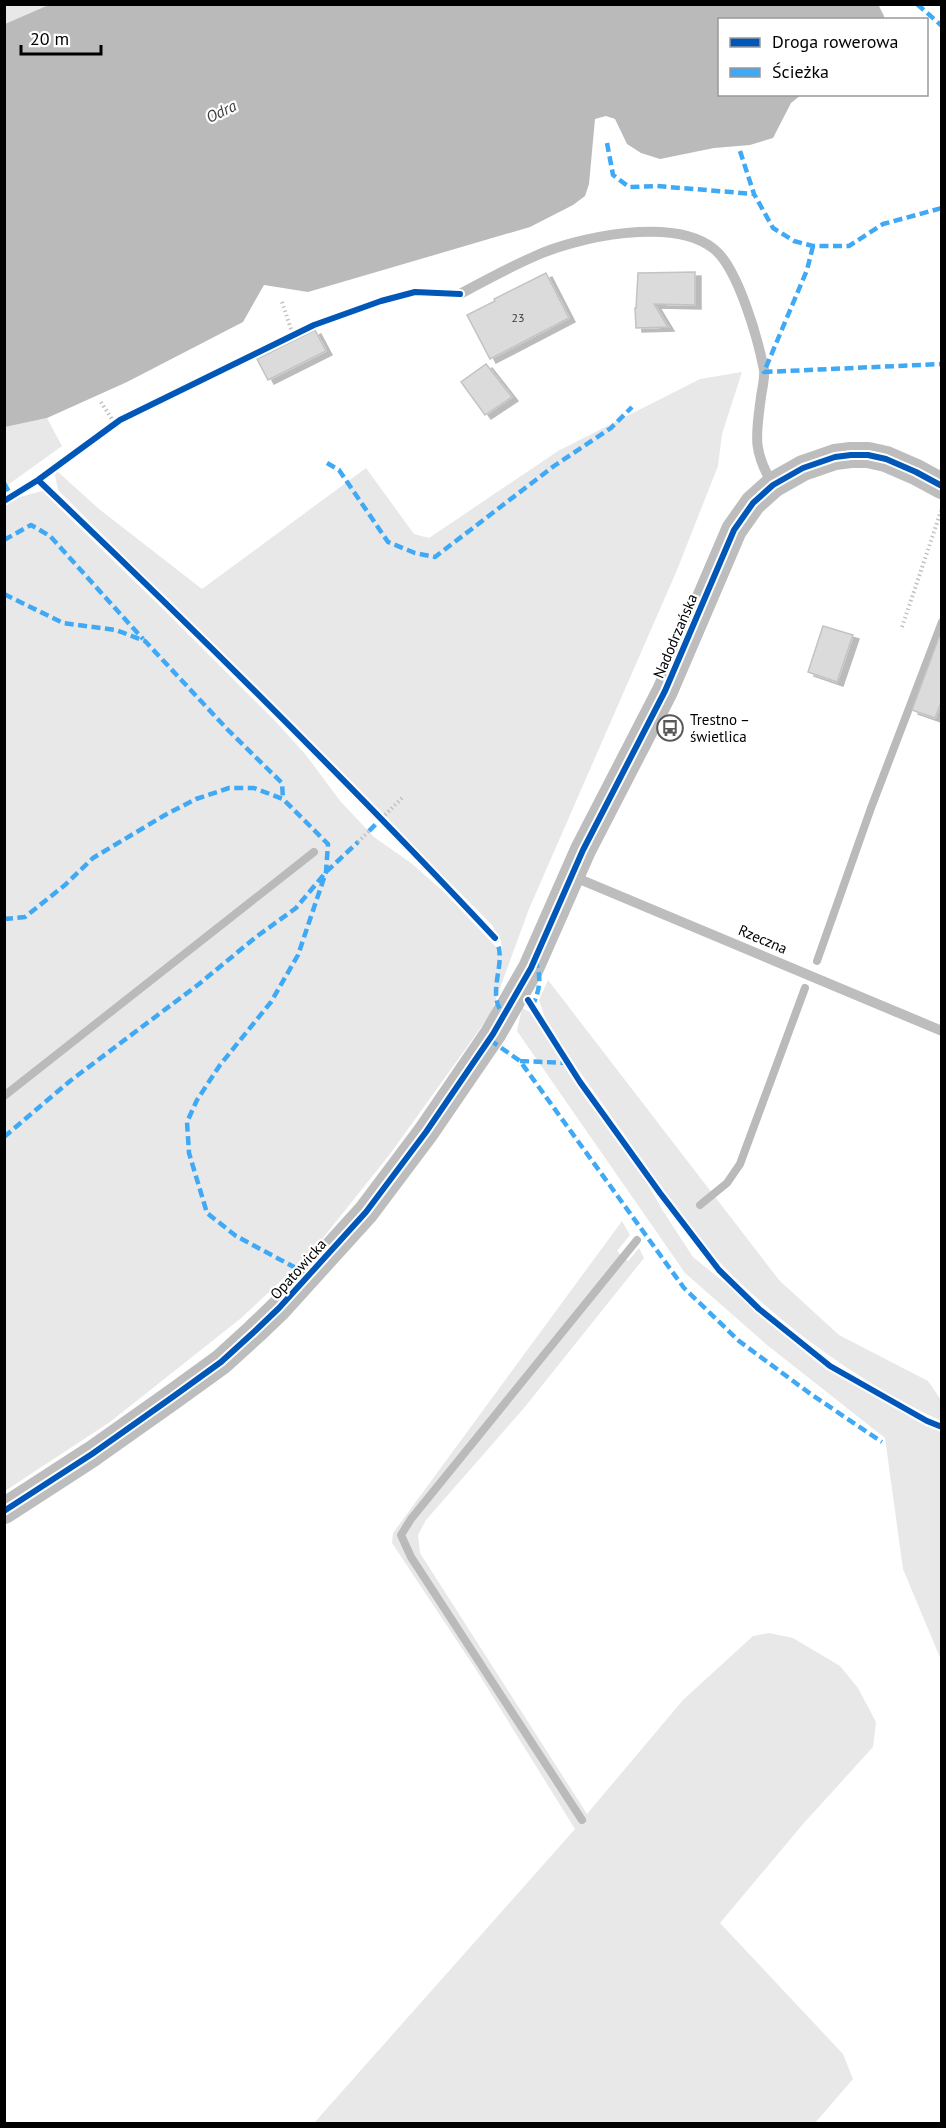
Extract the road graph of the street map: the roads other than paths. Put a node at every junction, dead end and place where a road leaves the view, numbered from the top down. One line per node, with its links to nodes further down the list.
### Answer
1 (459, 294): 2 (lane)
2 (773, 485): 3 (street, Nadodrzańska); 4 (street, Nadodrzańska)
3 (942, 486)
4 (572, 876): 5 (street, Nadodrzańska); 6 (lane, Rzeczna)
5 (531, 968): 7 (street, Opatowicka)
6 (942, 1031)
7 (4, 1510)

